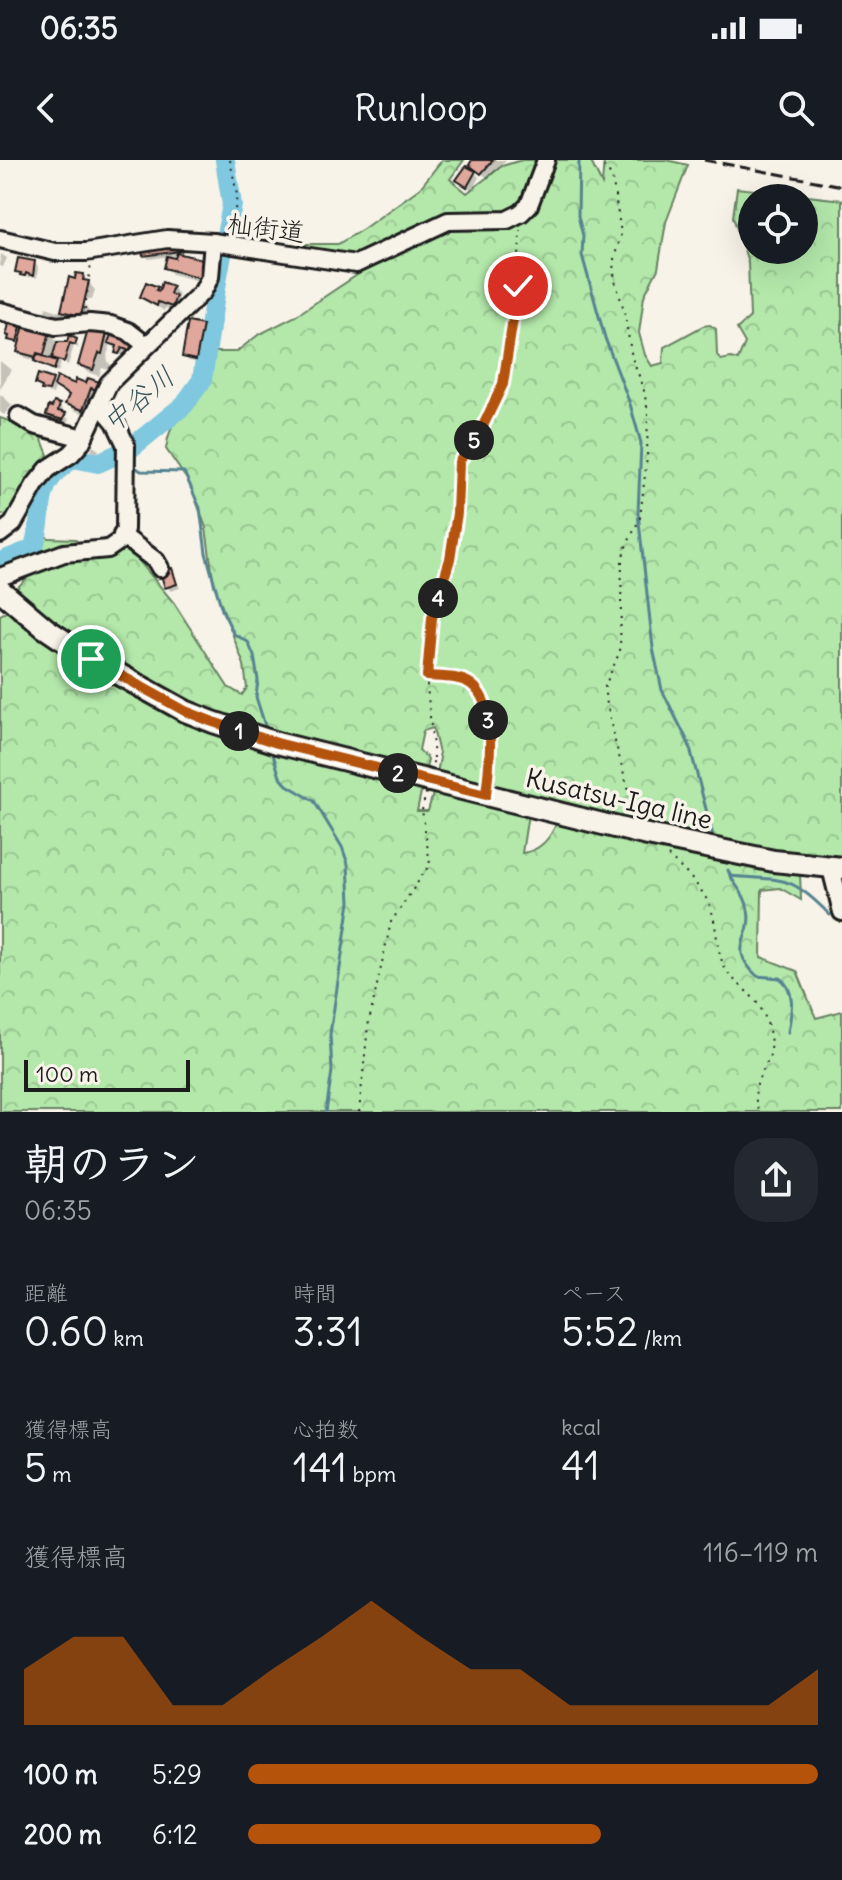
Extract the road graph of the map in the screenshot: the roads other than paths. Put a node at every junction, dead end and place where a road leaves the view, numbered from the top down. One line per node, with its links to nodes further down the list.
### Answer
1 (546, 160): 3 (street, 杣街道)
2 (0, 239): 3 (street)
3 (221, 243): 5 (street, 杣街道)
4 (0, 311): 5 (street)
5 (146, 345): 6 (street, 杣街道)
6 (99, 403): 8 (street, 杣街道); 10 (street)
7 (19, 416): 8 (street)
8 (83, 438): 9 (street, 杣街道)
9 (0, 534)
10 (122, 535): 11 (street); 12 (street)
11 (160, 568)
12 (3, 593): 13 (main road, Kusatsu-Iga line)
13 (836, 868): 14 (street)
14 (842, 912)

